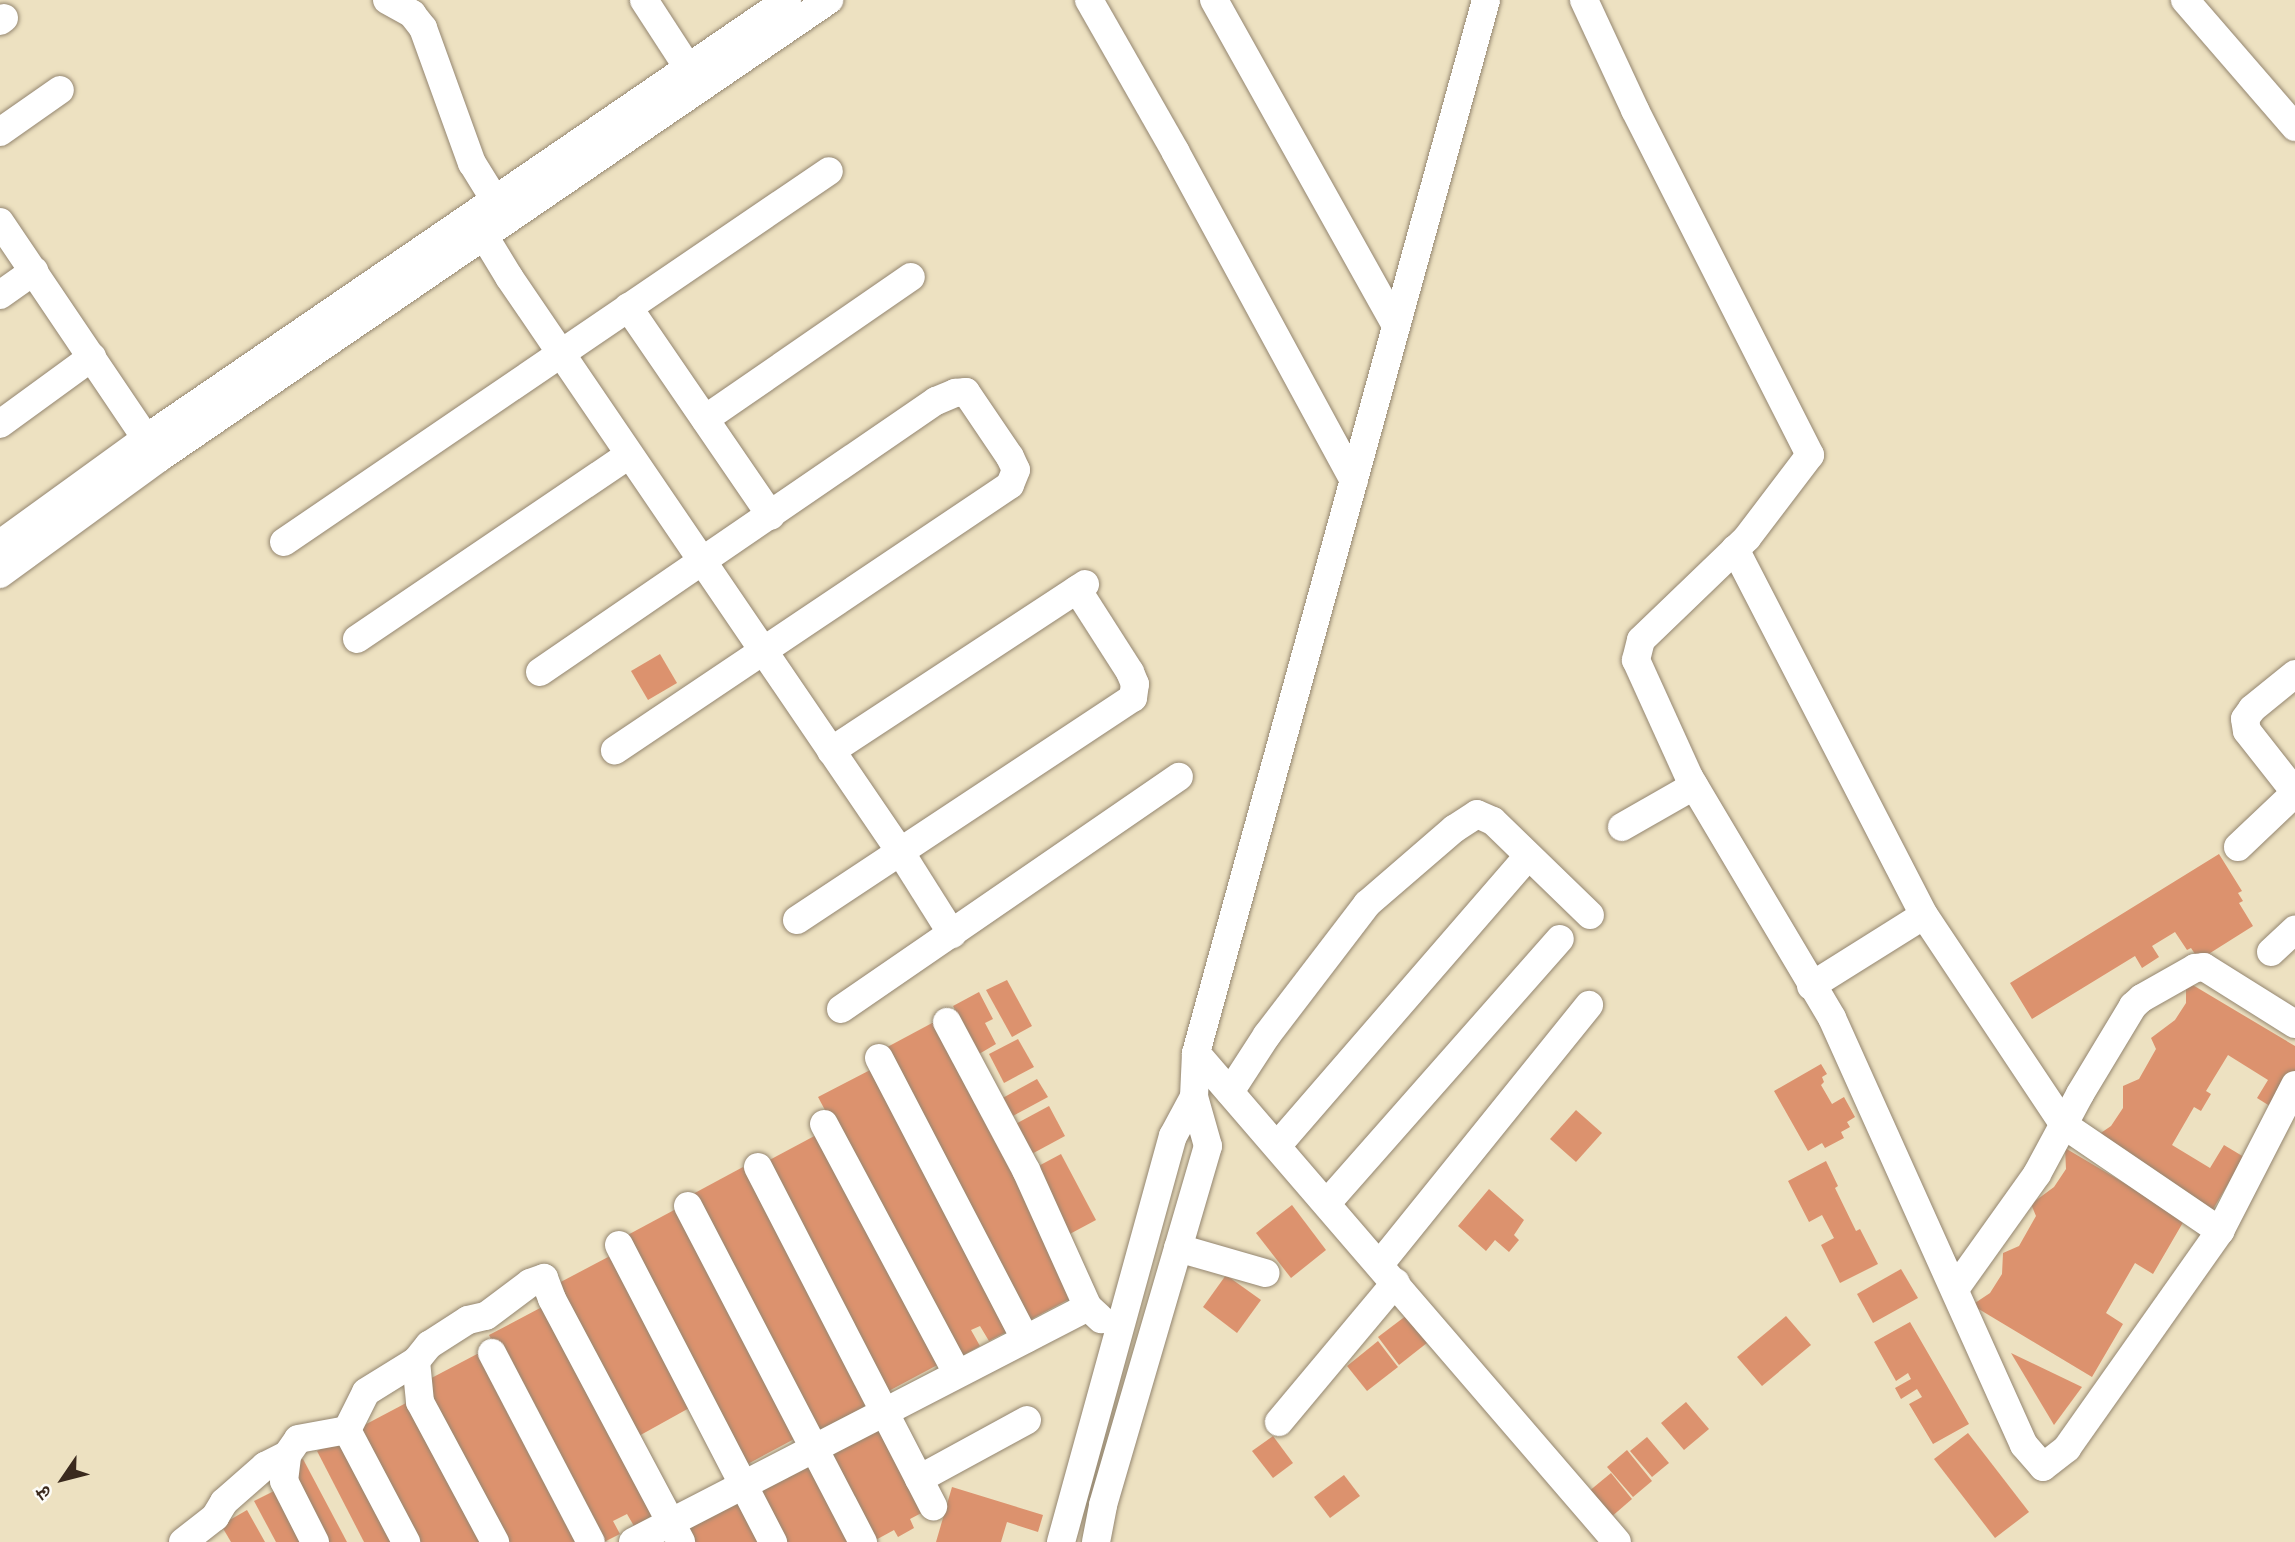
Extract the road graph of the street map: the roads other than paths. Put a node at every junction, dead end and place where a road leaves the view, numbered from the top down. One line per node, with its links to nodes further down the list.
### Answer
1 (387, 0): 17 (street)
2 (644, 0): 12 (street)
3 (787, 0): 12 (street)
4 (829, 0): 12 (street)
5 (1089, 0): 30 (street)
6 (1214, 0): 23 (street)
7 (1486, 0): 23 (street)
8 (1571, 0): 11 (street)
9 (1584, 0): 11 (street)
10 (2185, 0): 14 (street)
11 (1594, 27): 34 (street)
12 (695, 78): 17 (street)
13 (60, 90): 15 (street)
14 (2295, 127)
15 (0, 132)
16 (829, 171): 22 (street)
17 (490, 219): 24 (street); 28 (street)
18 (0, 222): 19 (street)
19 (34, 271): 21 (street); 25 (street)
20 (911, 277): 26 (street)
21 (0, 295)
22 (628, 307): 24 (street); 26 (street)
23 (1396, 325): 30 (street)
24 (560, 353): 29 (street); 32 (street)
25 (92, 357): 27 (street); 28 (street)
26 (705, 419): 31 (street)
27 (0, 424)
28 (152, 448): 33 (street); 36 (street)
29 (629, 455): 35 (street); 37 (street)
30 (1354, 480): 62 (street)
31 (771, 516): 35 (street); 38 (street)
32 (284, 542)
33 (0, 544)
34 (1735, 550): 44 (street); 51 (street)
35 (702, 564): 38 (street); 39 (street)
36 (0, 574)
37 (357, 639)
38 (762, 652): 41 (street); 42 (street)
39 (540, 672)
40 (2295, 674): 45 (street)
41 (615, 750)
42 (831, 751): 48 (street); 48 (street)
43 (1179, 777): 54 (street)
44 (1694, 786): 46 (street); 57 (street)
45 (2295, 792): 47 (street)
46 (1622, 827)
47 (2238, 847)
48 (901, 853): 52 (street); 54 (street)
49 (1527, 857): 50 (street); 65 (street); 69 (street)
50 (1590, 915)
51 (1924, 915): 57 (street); 68 (street)
52 (797, 920)
53 (2295, 930): 56 (street)
54 (952, 934): 59 (street)
55 (1560, 939): 71 (street)
56 (2271, 952)
57 (1811, 986): 78 (street)
58 (1589, 1005): 77 (street)
59 (841, 1009)
60 (947, 1021): 79 (street)
61 (2295, 1024): 68 (street)
62 (1196, 1053): 65 (street); 66 (street)
63 (879, 1058): 81 (street)
64 (2295, 1085): 73 (street)
65 (1230, 1092): 69 (street)
66 (1194, 1097): 75 (street); 80 (street)
67 (824, 1124): 84 (street)
68 (2064, 1125): 73 (street); 78 (street)
69 (1277, 1146): 71 (street)
70 (758, 1167): 85 (street)
71 (1327, 1203): 77 (street)
72 (688, 1206): 89 (street)
73 (2220, 1231): 78 (street)
74 (619, 1245): 92 (street)
75 (1178, 1248): 76 (street); 105 (street)
76 (1265, 1273)
77 (1388, 1273): 87 (street); 106 (street)
78 (1955, 1289)
79 (1088, 1307): 80 (street); 81 (street)
80 (1118, 1335): 104 (street)
81 (1025, 1339): 84 (street)
82 (492, 1353): 100 (street)
83 (416, 1360): 88 (street); 95 (street); 99 (street)
84 (957, 1373): 85 (street)
85 (884, 1411): 89 (street); 91 (street)
86 (1027, 1420): 91 (street)
87 (1279, 1422)
88 (347, 1430): 90 (street); 98 (street)
89 (813, 1448): 92 (street); 103 (street)
90 (287, 1455): 94 (street); 97 (street)
91 (919, 1479): 93 (street)
92 (744, 1484): 95 (street); 102 (street)
93 (933, 1507)
94 (218, 1529): 96 (street)
95 (676, 1532): 101 (street)
96 (183, 1542)
97 (315, 1542)
98 (406, 1542)
99 (495, 1542)
100 (591, 1542)
101 (634, 1542)
102 (773, 1542)
103 (863, 1542)
104 (1061, 1542)
105 (1096, 1542)
106 (1617, 1542)

